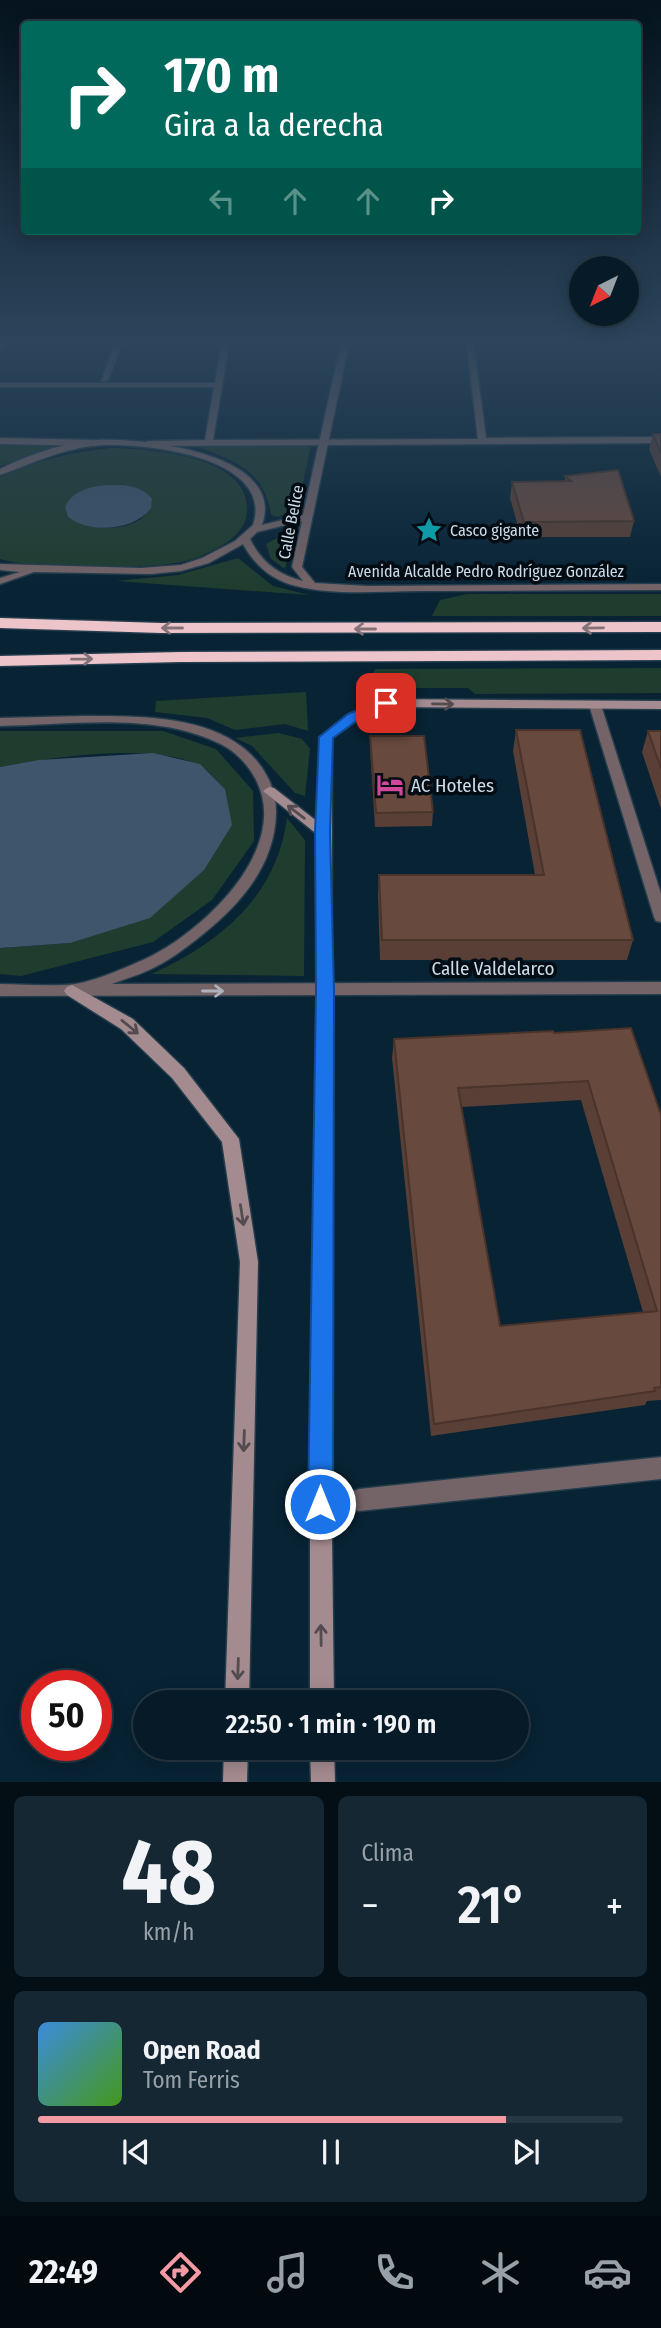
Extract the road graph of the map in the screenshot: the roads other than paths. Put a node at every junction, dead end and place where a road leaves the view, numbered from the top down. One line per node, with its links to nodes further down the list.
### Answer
1 (212, 422): 8 (street)
2 (328, 422): 5 (street, Calle Belice)
3 (480, 422): 4 (street)
4 (482, 439): 5 (street); 6 (street)
5 (324, 440): 8 (street); 12 (street, Calle Belice)
6 (661, 440)
7 (0, 441): 9 (street)
8 (209, 441): 10 (street)
9 (96, 443): 10 (street); 11 (street)
10 (150, 443): 13 (street)
11 (0, 472)
12 (307, 517): 13 (street); 18 (street, Calle Belice)
13 (255, 530): 14 (street)
14 (245, 538): 16 (street); 18 (street, Avenida Alcalde Pedro Rodríguez González)
15 (0, 567): 16 (street)
16 (33, 570): 17 (street)
17 (0, 581)
18 (311, 585): 19 (street, Avenida Alcalde Pedro Rodríguez González)
19 (661, 587)
20 (0, 623): 21 (highway, one-way to 20)
21 (661, 627)
22 (661, 655): 23 (highway, one-way to 22)
23 (7, 661)
24 (595, 705): 25 (main road); 28 (main road, one-way to 24); 29 (street)
25 (661, 705)
26 (0, 722): 27 (street)
27 (269, 791): 28 (main road, one-way to 27); 32 (street)
28 (322, 832): 33 (main road)
29 (661, 918)
30 (661, 988): 33 (street, Calle Valdelarco)
31 (0, 990): 32 (street, Calle Valdelarco)
32 (72, 991): 33 (street, Calle Valdelarco, one-way to 33); 36 (main road, one-way to 36)
33 (325, 991): 37 (main road, one-way to 33)
34 (661, 1468): 35 (street)
35 (359, 1500)
36 (237, 1690)
37 (322, 1690)
38 (236, 1760): 40 (main road)
39 (322, 1760): 41 (main road)
40 (235, 1782)
41 (323, 1782)

